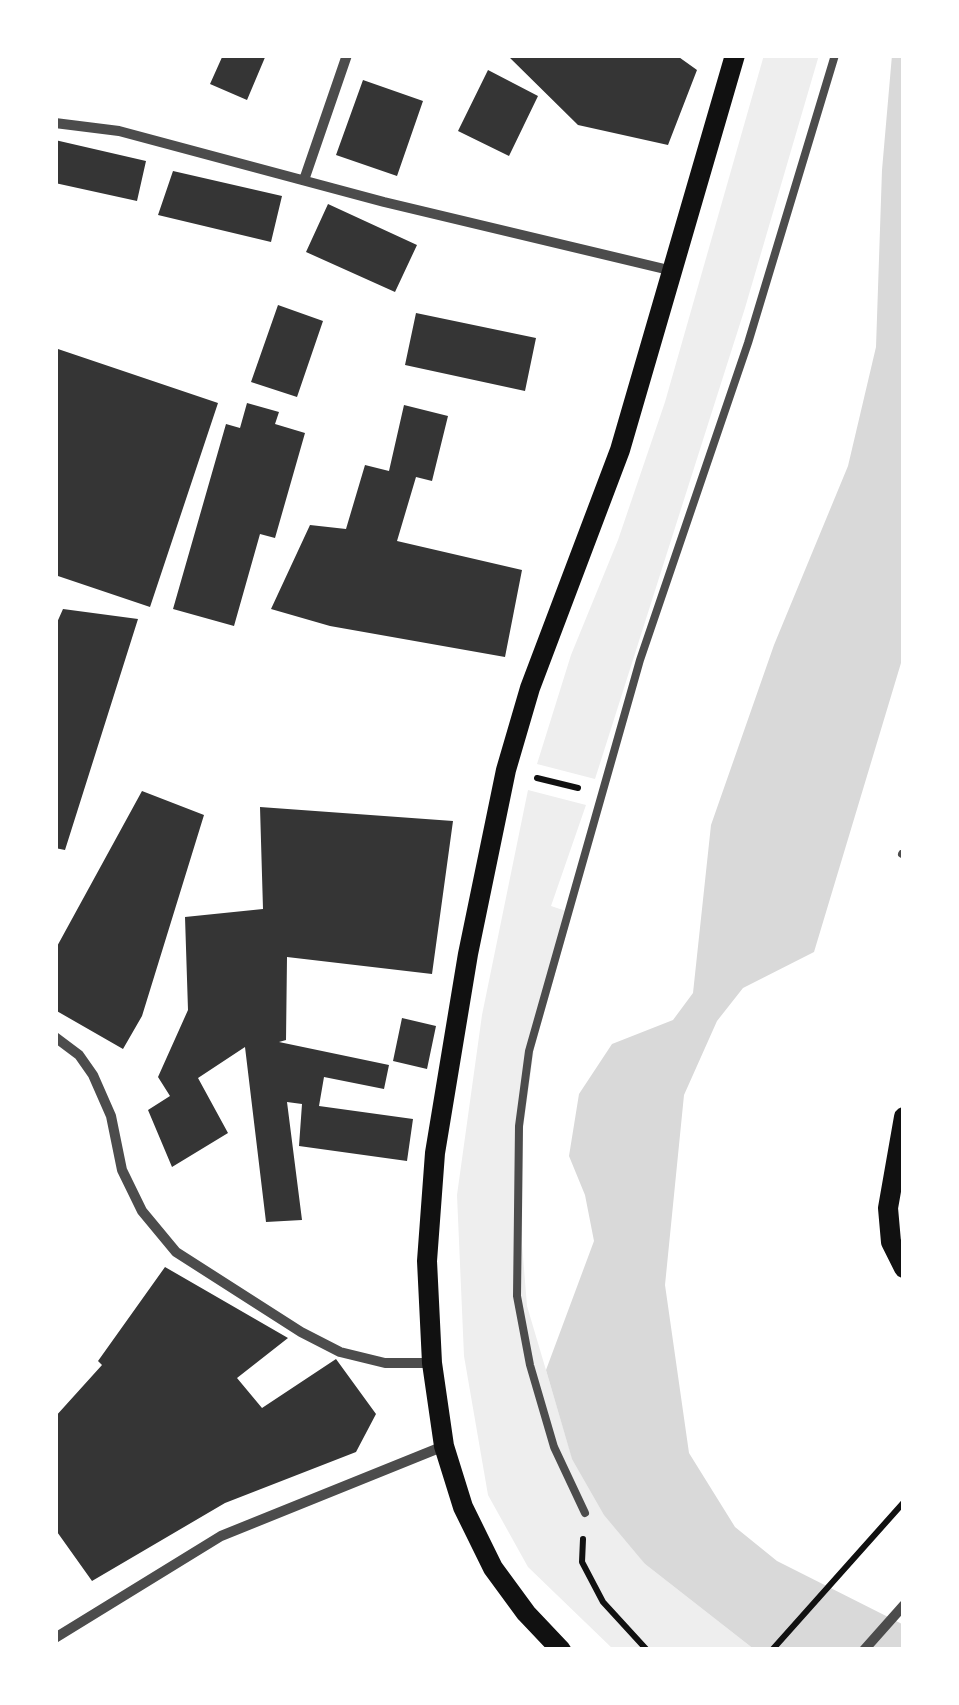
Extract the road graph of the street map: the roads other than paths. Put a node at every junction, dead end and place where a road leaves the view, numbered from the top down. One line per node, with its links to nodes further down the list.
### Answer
1 (348, 55): 5 (street)
2 (736, 55): 6 (main road)
3 (835, 55): 12 (lane)
4 (55, 123): 5 (street)
5 (304, 180): 6 (street)
6 (674, 271): 10 (main road)
7 (55, 1037): 10 (street)
8 (904, 1116): 9 (main road)
9 (904, 1268)
10 (432, 1363): 11 (main road)
11 (444, 1446): 14 (street); 15 (main road)
12 (585, 1513)
13 (904, 1605): 16 (street)
14 (55, 1638)
15 (561, 1650)
16 (864, 1650)

